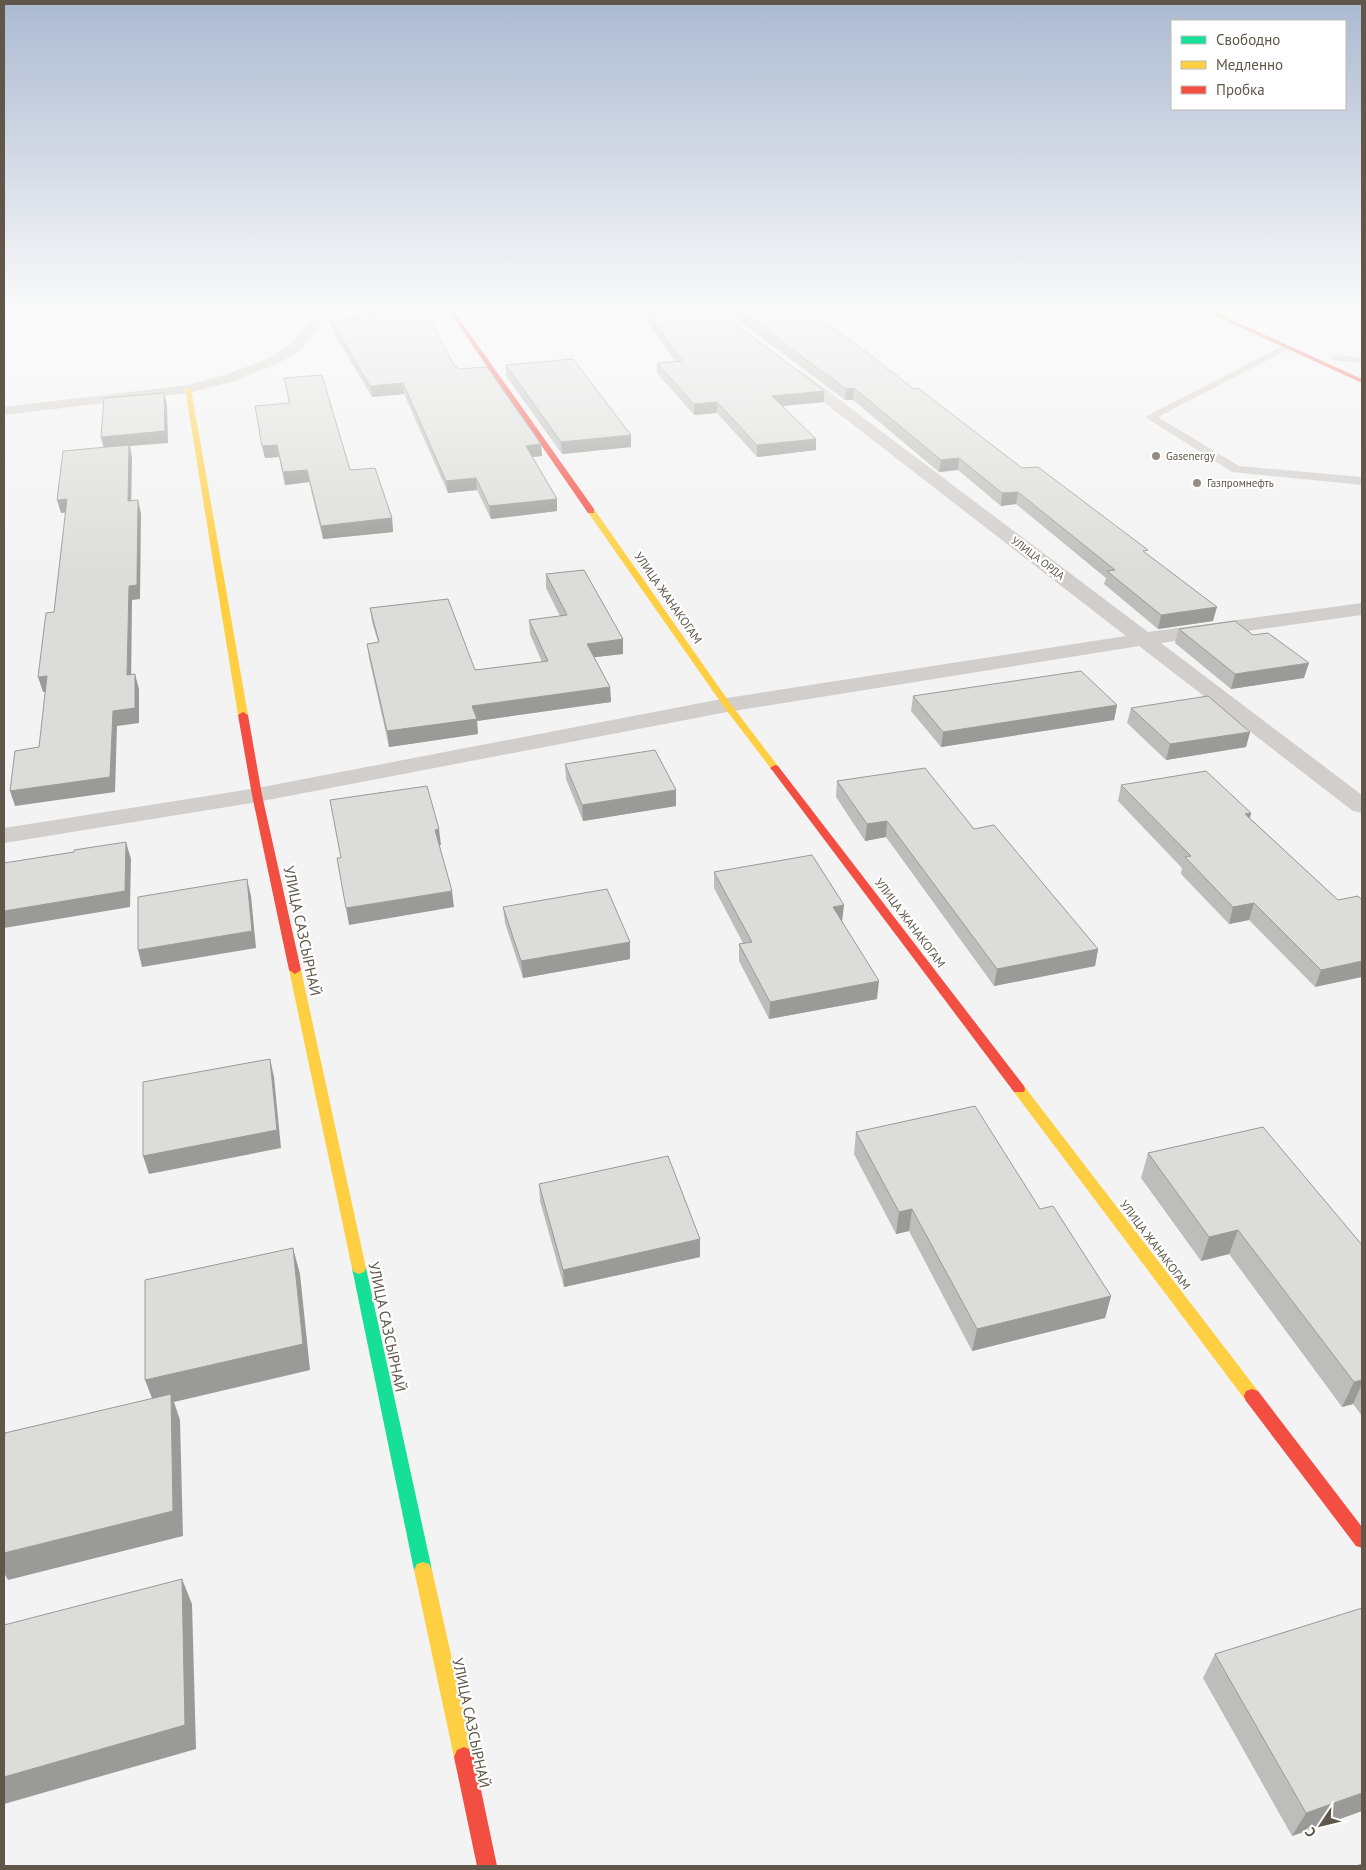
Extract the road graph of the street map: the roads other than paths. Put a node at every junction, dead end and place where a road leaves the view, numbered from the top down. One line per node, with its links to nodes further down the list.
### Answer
1 (119, 397): 6 (street)
2 (189, 397): 11 (main road, УЛИЦА САЗСЫРНАЙ)
3 (511, 397): 10 (main road, УЛИЦА ЖАНАКОГАМ)
4 (828, 397): 9 (street, УЛИЦА ОРДА)
5 (1188, 397): 7 (lane)
6 (4, 411)
7 (1362, 481)
8 (1362, 609): 9 (street)
9 (1144, 639): 10 (street); 12 (street, УЛИЦА ОРДА)
10 (727, 705): 11 (street); 14 (main road, УЛИЦА ЖАНАКОГАМ)
11 (257, 795): 13 (street); 15 (main road, УЛИЦА САЗСЫРНАЙ)
12 (1362, 806)
13 (4, 836)
14 (1362, 1540)
15 (487, 1866)

